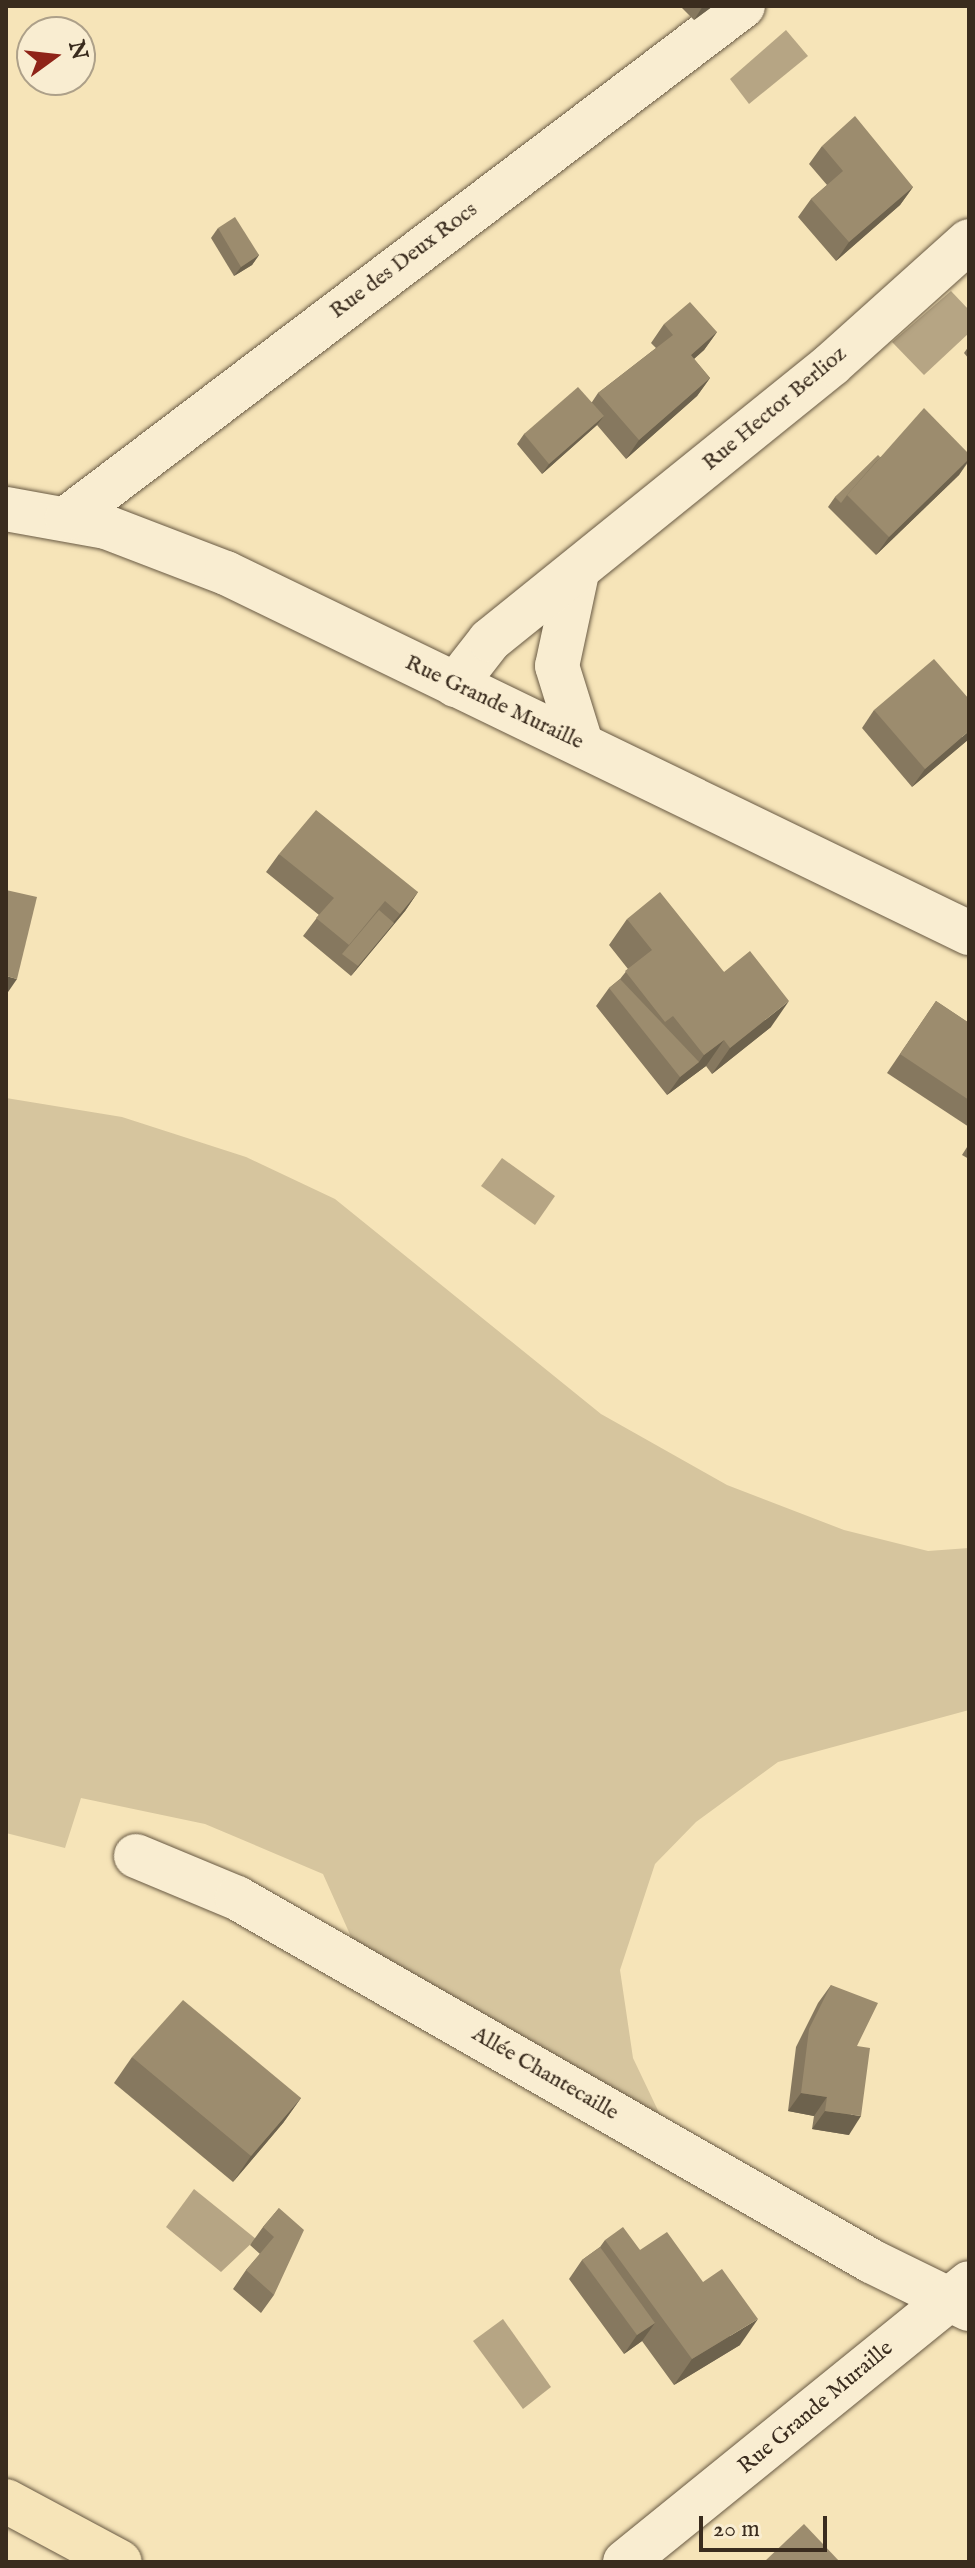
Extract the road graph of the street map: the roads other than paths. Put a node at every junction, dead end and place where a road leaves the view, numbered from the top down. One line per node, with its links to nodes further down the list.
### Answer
1 (743, 6): 4 (street, Rue des Deux Rocs)
2 (969, 241): 5 (street, Rue Hector Berlioz)
3 (6, 509): 4 (street, Rue Grande Muraille)
4 (67, 518): 6 (street, Rue Grande Muraille)
5 (577, 573): 6 (street, Rue Hector Berlioz); 7 (street)
6 (455, 685): 7 (street, Rue Grande Muraille)
7 (581, 743): 8 (street, Rue Grande Muraille)
8 (969, 933)
9 (136, 1856): 10 (street, Allée Chantecaille)
10 (963, 2296): 13 (street, Rue Grande Muraille)
11 (6, 2501): 12 (main road)
12 (120, 2562)
13 (625, 2562)

